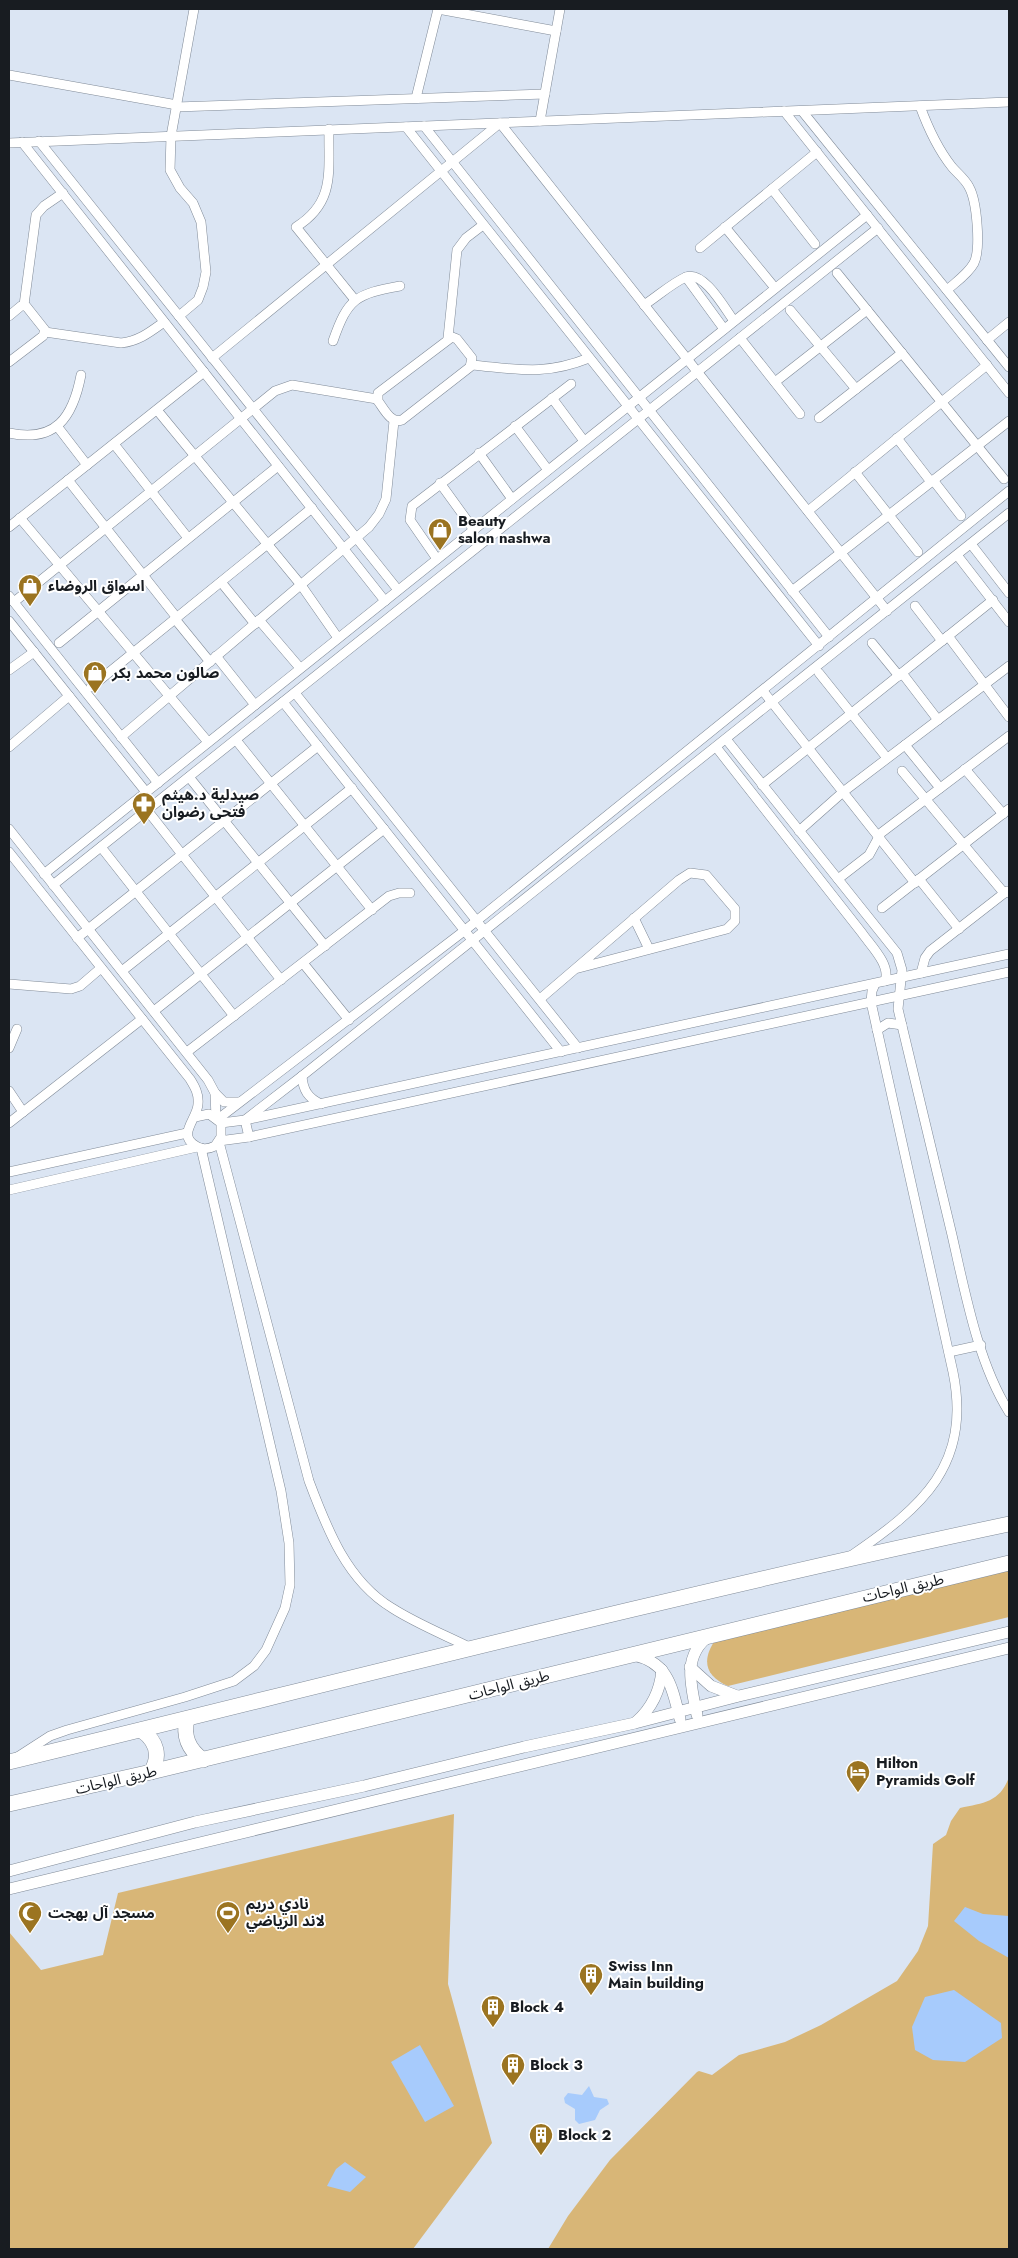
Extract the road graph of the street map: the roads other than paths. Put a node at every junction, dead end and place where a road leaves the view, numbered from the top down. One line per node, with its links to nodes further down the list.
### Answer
1 (194, 9): 8 (street)
2 (560, 9): 3 (street)
3 (556, 30): 5 (street); 6 (street)
4 (9, 75): 8 (street)
5 (545, 94): 6 (street); 12 (street)
6 (416, 98): 8 (street)
7 (1009, 102): 9 (street)
8 (177, 106): 17 (street)
9 (920, 106): 11 (street); 43 (street)
10 (784, 111): 11 (street); 12 (street); 21 (street)
11 (802, 111): 34 (street)
12 (540, 121): 13 (street)
13 (500, 123): 14 (street); 22 (street); 46 (street)
14 (424, 126): 15 (street); 22 (street)
15 (406, 127): 16 (street); 23 (street)
16 (329, 130): 17 (street); 36 (street)
17 (171, 136): 18 (street); 50 (street)
18 (39, 141): 19 (street); 26 (street)
19 (22, 142): 20 (street); 25 (street)
20 (9, 143)
21 (817, 152): 24 (street); 28 (street)
22 (452, 163): 23 (street); 37 (street)
23 (441, 172): 29 (street); 36 (street)
24 (772, 189): 30 (street); 32 (street)
25 (63, 193): 27 (street); 45 (street)
26 (90, 204): 27 (street); 50 (street)
27 (79, 213): 52 (street)
28 (867, 215): 31 (street); 42 (street)
29 (483, 225): 40 (street); 56 (street)
30 (724, 227): 33 (street); 42 (street)
31 (878, 228): 35 (street); 57 (street)
32 (815, 244)
33 (700, 248)
34 (916, 251): 35 (street); 43 (street)
35 (903, 260): 67 (street)
36 (326, 265): 44 (street); 62 (street)
37 (536, 269): 40 (street); 78 (street)
38 (837, 273): 48 (street)
39 (686, 277): 46 (street); 51 (street); 54 (street)
40 (526, 278): 63 (street)
41 (400, 286): 44 (street)
42 (775, 288): 51 (street)
43 (947, 290): 58 (street)
44 (355, 300): 59 (street)
45 (24, 305): 49 (street); 55 (street)
46 (644, 305): 64 (street)
47 (790, 310): 60 (street)
48 (867, 310): 60 (street); 61 (street)
49 (9, 316)
50 (178, 316): 62 (street)
51 (734, 321): 54 (street)
52 (164, 322): 55 (street); 69 (street)
53 (1009, 322): 58 (street)
54 (724, 329): 64 (street)
55 (45, 332): 65 (street)
56 (448, 338): 66 (street); 76 (street)
57 (740, 338): 70 (street); 72 (street)
58 (987, 340): 68 (street)
59 (333, 341)
60 (821, 346): 72 (street); 74 (street)
61 (902, 353): 74 (street); 79 (street)
62 (212, 358): 82 (street)
63 (589, 358): 66 (street); 80 (street)
64 (687, 359): 70 (street); 78 (street)
65 (9, 362)
66 (471, 365): 88 (street)
67 (987, 366): 75 (street); 79 (street)
68 (1009, 367)
69 (204, 372): 81 (street); 87 (street)
70 (698, 372): 83 (street); 114 (street)
71 (81, 375): 90 (street)
72 (775, 382): 84 (street)
73 (571, 384): 77 (street)
74 (856, 389): 85 (street)
75 (1009, 394)
76 (377, 398): 82 (street); 88 (street)
77 (552, 398): 91 (street); 95 (street)
78 (639, 398): 80 (street); 83 (street)
79 (942, 402): 93 (street); 97 (street)
80 (628, 406): 86 (street); 95 (street)
81 (157, 410): 96 (street); 100 (street)
82 (254, 410): 87 (street); 94 (street)
83 (649, 411): 86 (street); 138 (street)
84 (800, 414)
85 (819, 418)
86 (638, 419): 120 (street); 160 (street)
87 (242, 420): 98 (street); 100 (street)
88 (394, 421): 125 (street)
89 (1009, 421): 97 (street)
90 (57, 426): 92 (street); 101 (street)
91 (516, 426): 99 (street); 103 (street)
92 (9, 432)
93 (897, 438): 104 (street); 107 (street)
94 (278, 440): 98 (street); 125 (street)
95 (584, 441): 103 (street)
96 (114, 444): 101 (street); 109 (street)
97 (977, 446): 105 (street); 107 (street)
98 (265, 450): 102 (street)
99 (479, 454): 108 (street); 111 (street)
100 (195, 457): 109 (street); 112 (street)
101 (87, 465): 106 (street)
102 (278, 466): 112 (street); 113 (street)
103 (548, 470): 111 (street)
104 (855, 472): 114 (street); 117 (street)
105 (1004, 479)
106 (68, 480): 119 (street); 122 (street)
107 (932, 481): 117 (street); 118 (street)
108 (440, 483): 123 (street); 132 (street)
109 (152, 492): 122 (street); 124 (street)
110 (1009, 492): 140 (street)
111 (512, 499): 116 (street)
112 (233, 502): 124 (street); 126 (street)
113 (312, 508): 126 (street); 128 (street)
114 (808, 511): 130 (street)
115 (1009, 513): 127 (street)
116 (493, 514): 120 (street); 123 (street)
117 (889, 515): 129 (street); 130 (street)
118 (961, 516)
119 (20, 518): 121 (street); 133 (street)
120 (504, 526): 157 (street)
121 (9, 527)
122 (106, 528): 133 (street); 134 (street)
123 (474, 530): 132 (street)
124 (188, 538): 134 (street)
125 (356, 538): 128 (street); 137 (street)
126 (268, 544): 135 (street); 136 (street)
127 (971, 544): 131 (street); 139 (street)
128 (344, 549): 136 (street); 143 (street)
129 (918, 552)
130 (841, 553): 138 (street); 140 (street)
131 (957, 555): 142 (street); 146 (street)
132 (437, 559): 137 (street)
133 (60, 565): 141 (street); 145 (street)
134 (143, 575): 145 (street); 147 (street)
135 (221, 582): 147 (street); 149 (street)
136 (301, 585): 149 (street); 155 (street)
137 (398, 590): 143 (street)
138 (792, 591): 154 (street)
139 (1009, 594)
140 (877, 598): 146 (street); 154 (street)
141 (11, 599): 151 (street)
142 (993, 600): 150 (street); 156 (street)
143 (385, 601): 152 (street)
144 (915, 606): 156 (street)
145 (98, 611): 159 (street); 162 (street)
146 (887, 611): 176 (street)
147 (176, 618): 162 (street); 163 (street)
148 (9, 622): 153 (street)
149 (257, 622): 163 (street); 165 (street)
150 (1009, 622)
151 (33, 626): 153 (street); 182 (street)
152 (351, 628): 155 (street); 157 (street)
153 (20, 636): 161 (street)
154 (829, 637): 160 (street)
155 (338, 638): 165 (street)
156 (946, 638): 168 (street); 169 (street)
157 (362, 639): 172 (street)
158 (872, 642): 168 (street)
159 (59, 643)
160 (819, 646): 171 (street)
161 (34, 652): 166 (street); 173 (street)
162 (133, 653): 170 (street); 174 (street)
163 (213, 659): 174 (street); 177 (street)
164 (1009, 666): 169 (street)
165 (300, 668): 177 (street)
166 (9, 670)
167 (819, 673): 178 (street)
168 (900, 674): 178 (street); 180 (street)
169 (985, 684): 179 (street); 180 (street)
170 (91, 687)
171 (763, 691): 176 (street); 206 (street)
172 (295, 693): 175 (street); 204 (street)
173 (69, 696): 188 (street); 200 (street)
174 (170, 696): 182 (street); 185 (street)
175 (283, 702): 184 (street); 187 (street)
176 (772, 702): 183 (street); 190 (street)
177 (254, 705): 185 (street)
178 (851, 714): 190 (street); 191 (street)
179 (1009, 717)
180 (938, 720): 186 (street)
181 (1009, 736): 192 (street)
182 (121, 737): 195 (street)
183 (726, 739): 189 (street); 197 (street)
184 (236, 740): 194 (street); 196 (street)
185 (208, 742): 195 (street)
186 (905, 745): 191 (street); 199 (street)
187 (318, 746): 196 (street); 198 (street)
188 (9, 747)
189 (716, 747): 212 (street); 235 (street)
190 (808, 748): 197 (street); 201 (street)
191 (887, 758): 201 (street)
192 (965, 769): 199 (street); 205 (street)
193 (902, 771): 202 (street)
194 (189, 777): 203 (street); 208 (street)
195 (158, 782): 200 (street)
196 (271, 784): 208 (street); 209 (street)
197 (762, 784): 213 (street)
198 (352, 788): 207 (street); 209 (street)
199 (940, 788): 202 (street)
200 (146, 792): 221 (street)
201 (843, 792): 213 (street); 214 (street)
202 (925, 799): 214 (street); 215 (street)
203 (147, 810): 216 (street); 218 (street)
204 (389, 811): 207 (street); 234 (street)
205 (1006, 812): 215 (street)
206 (604, 819): 212 (street); 234 (street)
207 (377, 820): 211 (street)
208 (224, 821): 218 (street); 219 (street)
209 (304, 826): 219 (street); 220 (street)
210 (9, 829): 221 (street)
211 (384, 829): 220 (street); 238 (street)
212 (613, 829): 239 (street)
213 (799, 830): 222 (street)
214 (879, 838): 222 (street); 223 (street)
215 (964, 845): 223 (street); 226 (street)
216 (101, 847): 224 (street); 225 (street)
217 (9, 852): 242 (street)
218 (182, 854): 225 (street); 228 (street)
219 (258, 863): 228 (street); 229 (street)
220 (337, 866): 229 (street); 231 (street)
221 (44, 874): 224 (street)
222 (838, 879): 233 (street)
223 (917, 881): 230 (street); 237 (street)
224 (53, 885): 236 (street)
225 (136, 891): 236 (street); 240 (street)
226 (1007, 892): 237 (street)
227 (410, 893): 231 (street)
228 (216, 897): 240 (street); 241 (street)
229 (290, 903): 241 (street); 244 (street)
230 (882, 908)
231 (372, 910): 244 (street)
232 (634, 918): 245 (street); 245 (street); 249 (street)
233 (870, 918): 235 (street); 254 (street)
234 (477, 921): 238 (street); 239 (street)
235 (858, 927): 256 (street)
236 (88, 929): 242 (street); 250 (street)
237 (958, 929): 252 (street)
238 (464, 930): 243 (street); 260 (street)
239 (485, 931): 243 (street); 261 (street)
240 (169, 934): 250 (street); 253 (street)
241 (248, 937): 253 (street); 255 (street)
242 (77, 938): 248 (street)
243 (472, 941): 263 (street); 276 (street)
244 (325, 946): 247 (street)
245 (649, 950): 249 (street)
246 (1009, 954): 252 (street)
247 (303, 963): 255 (street); 267 (street)
248 (101, 968): 257 (street); 266 (street)
249 (575, 969): 261 (street)
250 (122, 971): 264 (street)
251 (1009, 972): 259 (street)
252 (922, 973): 254 (street)
253 (201, 974): 264 (street); 265 (street)
254 (900, 978): 256 (street); 259 (street)
255 (281, 980): 265 (street)
256 (885, 982): 258 (street)
257 (9, 984)
258 (875, 984): 262 (street); 268 (street)
259 (898, 996): 262 (street); 269 (street)
260 (379, 997): 263 (street); 267 (street)
261 (540, 999): 274 (street)
262 (871, 1002): 271 (street); 272 (street)
263 (389, 1007): 277 (street)
264 (154, 1011): 275 (street)
265 (234, 1016): 275 (street)
266 (142, 1019): 280 (street); 286 (street)
267 (349, 1020): 284 (street)
268 (696, 1022): 272 (street); 274 (street)
269 (902, 1025): 271 (street); 297 (street)
270 (17, 1029): 273 (street)
271 (877, 1030): 298 (street)
272 (700, 1039): 283 (street)
273 (9, 1048)
274 (578, 1048): 276 (street)
275 (187, 1052): 278 (street)
276 (560, 1052): 279 (street)
277 (302, 1076): 285 (street); 289 (street)
278 (208, 1080): 280 (street); 282 (street)
279 (428, 1080): 283 (street); 285 (street)
280 (196, 1087): 287 (street)
281 (9, 1091): 286 (street)
282 (215, 1093): 284 (street); 288 (street)
283 (431, 1098): 292 (street)
284 (242, 1101): 288 (street)
285 (321, 1104): 289 (street)
286 (23, 1112): 290 (street)
287 (195, 1117): 288 (street); 291 (street)
288 (218, 1120): 289 (street); 293 (street)
289 (245, 1120): 292 (street)
290 (9, 1123)
291 (187, 1133): 294 (street); 295 (street)
292 (249, 1138): 293 (street)
293 (219, 1142): 294 (street); 305 (street)
294 (199, 1148): 296 (street); 322 (street)
295 (9, 1172)
296 (9, 1190)
297 (981, 1345): 298 (street); 299 (street)
298 (949, 1352): 301 (street)
299 (1009, 1412)
300 (1009, 1524): 301 (highway)
301 (848, 1558): 305 (highway)
302 (1009, 1563): 304 (highway, طريق الواحات)
303 (1009, 1632): 310 (street)
304 (712, 1634): 307 (highway, طريق الواحات); 308 (street)
305 (471, 1648): 313 (highway)
306 (1009, 1648): 315 (street)
307 (631, 1655): 309 (street); 321 (highway, طريق الواحات)
308 (690, 1667): 310 (street); 311 (street)
309 (662, 1670): 312 (street); 314 (street)
310 (739, 1696): 311 (street)
311 (695, 1708): 312 (street); 315 (street)
312 (678, 1712): 314 (street); 316 (street)
313 (186, 1719): 317 (highway); 321 (highway)
314 (635, 1723): 318 (street)
315 (699, 1724): 316 (street)
316 (683, 1728): 320 (street)
317 (141, 1730): 322 (highway); 324 (highway)
318 (550, 1742): 319 (street); 320 (street)
319 (524, 1747): 323 (street); 326 (street)
320 (554, 1758): 323 (street)
321 (203, 1760): 324 (highway, طريق الواحات)
322 (10, 1762)
323 (529, 1765): 328 (street)
324 (151, 1772): 325 (highway, طريق الواحات)
325 (9, 1804)
326 (210, 1819): 327 (street); 328 (street)
327 (195, 1822): 329 (street); 330 (street)
328 (216, 1840): 329 (street)
329 (200, 1843): 331 (street)
330 (9, 1872)
331 (9, 1889)

